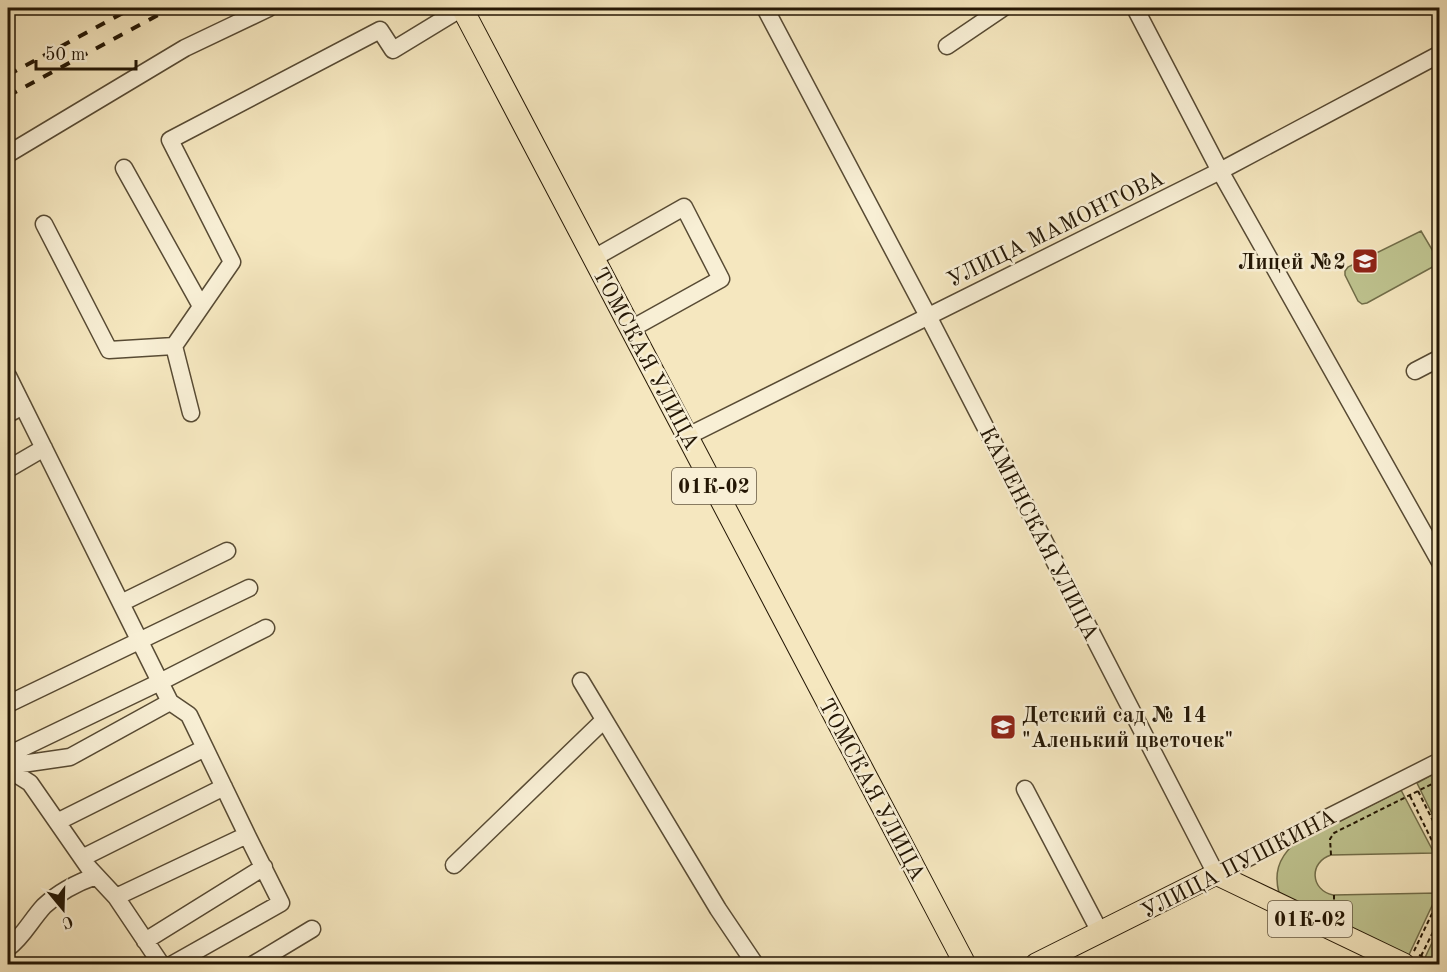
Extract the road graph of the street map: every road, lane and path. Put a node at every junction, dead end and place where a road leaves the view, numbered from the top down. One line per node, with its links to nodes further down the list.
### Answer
1 (269, 8): 8 (street)
2 (462, 8): 12 (main road, ТОМСКАЯ УЛИЦА / 01К-02); 13 (street)
3 (765, 8): 14 (street, КАМЕНСКАЯ УЛИЦА)
4 (1003, 8): 6 (street)
5 (1135, 8): 10 (street)
6 (947, 46)
7 (1440, 54): 10 (street, УЛИЦА МАМОНТОВА)
8 (8, 154)
9 (124, 168): 13 (street)
10 (1220, 171): 14 (street, УЛИЦА МАМОНТОВА); 27 (street)
11 (44, 224): 16 (street)
12 (594, 258): 15 (main road, ТОМСКАЯ УЛИЦА / 01К-02); 15 (street)
13 (201, 306): 16 (street)
14 (928, 316): 23 (street, УЛИЦА МАМОНТОВА); 54 (street, КАМЕНСКАЯ УЛИЦА)
15 (631, 329): 23 (main road, ТОМСКАЯ УЛИЦА / 01К-02)
16 (174, 346): 21 (street)
17 (1440, 358): 18 (street)
18 (1415, 371)
19 (8, 376): 20 (street)
20 (23, 406): 22 (street); 24 (street)
21 (191, 413)
22 (8, 414)
23 (688, 436): 69 (main road, ТОМСКАЯ УЛИЦА / 01К-02)
24 (44, 448): 25 (street); 29 (street)
25 (8, 469)
26 (227, 551): 29 (street)
27 (1440, 562)
28 (249, 588): 31 (street)
29 (121, 603): 31 (street)
30 (266, 628): 33 (street)
31 (139, 640): 33 (street); 35 (street)
32 (581, 681): 36 (street)
33 (160, 682): 34 (street); 38 (street)
34 (170, 702): 37 (street); 40 (street)
35 (8, 704)
36 (604, 720): 52 (street); 68 (street)
37 (205, 748): 42 (street); 46 (street)
38 (8, 755)
39 (1440, 761): 54 (street, УЛИЦА ПУШКИНА)
40 (8, 768): 46 (street)
41 (1440, 780): 44 (path)
42 (224, 787): 47 (street); 51 (street)
43 (1025, 789): 60 (street)
44 (1418, 791): 45 (path); 48 (path)
45 (1409, 795): 49 (path); 50 (path)
46 (57, 822): 51 (street)
47 (248, 835): 53 (street); 56 (street)
48 (1440, 835)
49 (1438, 853)
50 (1331, 855)
51 (82, 858): 55 (street)
52 (454, 865)
53 (264, 867): 61 (street); 66 (street)
54 (1216, 874): 60 (main road, УЛИЦА ПУШКИНА); 63 (main road, 01К-02)
55 (96, 876): 56 (street); 62 (street)
56 (116, 897): 61 (street)
57 (1440, 897): 63 (path)
58 (1440, 918): 71 (path)
59 (312, 929): 67 (street)
60 (1100, 932): 64 (main road, УЛИЦА ПУШКИНА)
61 (145, 940): 65 (street)
62 (8, 948)
63 (1409, 958)
64 (1062, 959): 70 (main road, УЛИЦА ПУШКИНА)
65 (161, 964)
66 (173, 964)
67 (254, 964)
68 (754, 964)
69 (965, 964)
70 (1036, 964)
71 (1418, 964)

